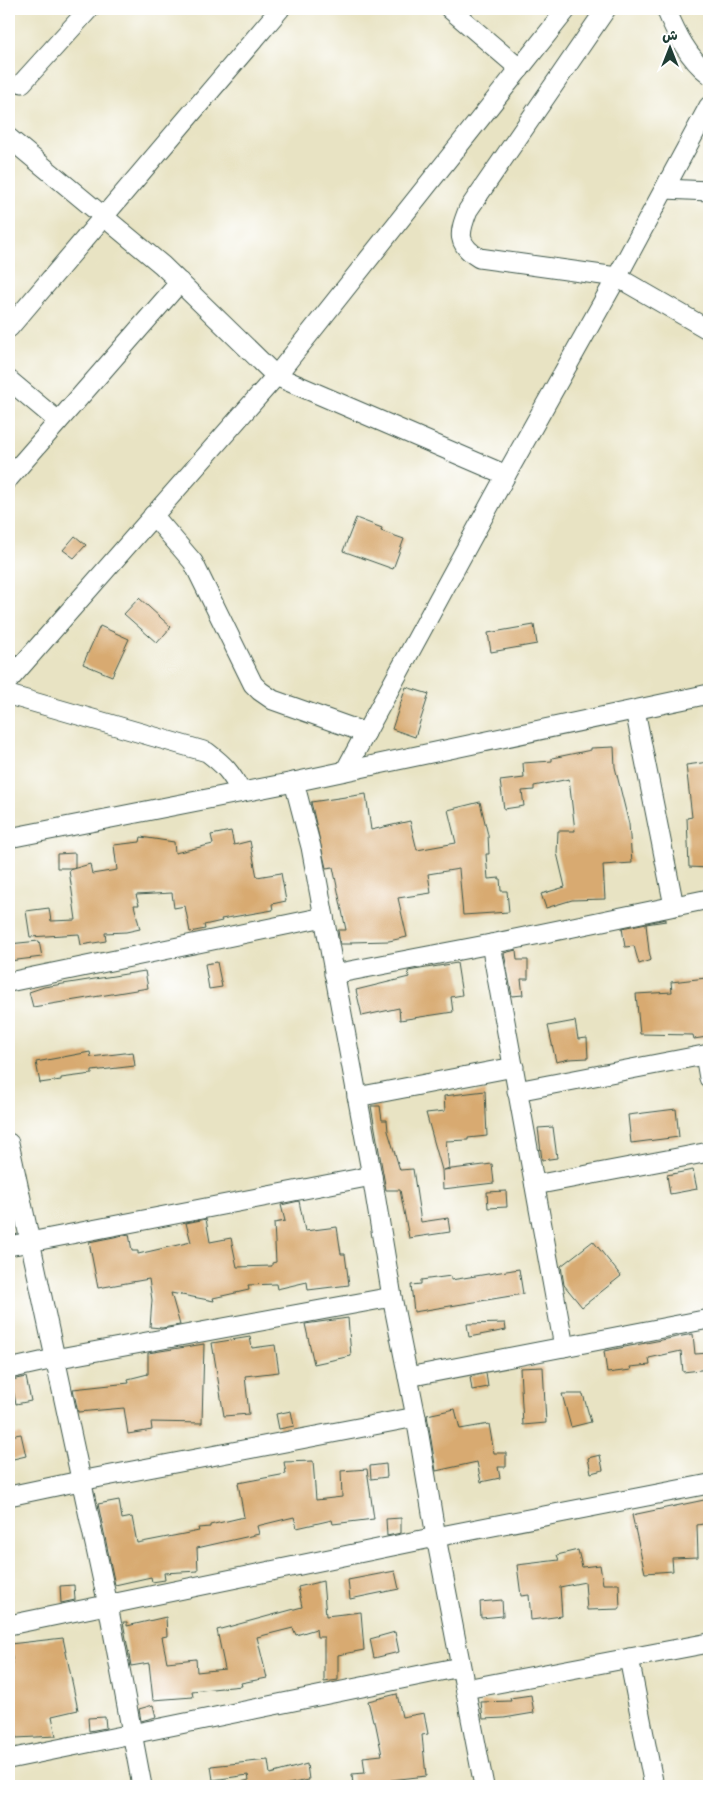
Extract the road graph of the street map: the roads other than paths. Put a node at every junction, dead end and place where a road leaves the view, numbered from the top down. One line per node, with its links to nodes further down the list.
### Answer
1 (89, 9): 9 (street)
2 (450, 9): 7 (street)
3 (567, 9): 7 (street)
4 (606, 9): 15 (street)
5 (666, 9): 8 (street)
6 (275, 11): 14 (street)
7 (520, 69): 19 (street)
8 (709, 74)
9 (22, 83)
10 (709, 106): 12 (street)
11 (9, 138): 14 (street)
12 (665, 189): 13 (street); 15 (street)
13 (709, 191)
14 (104, 217): 16 (street); 17 (street)
15 (617, 277): 18 (street); 22 (street)
16 (180, 282): 19 (street); 21 (street)
17 (9, 328)
18 (709, 330)
19 (276, 376): 22 (street); 24 (street)
20 (9, 380): 21 (street)
21 (58, 421): 23 (street)
22 (506, 475): 29 (street)
23 (9, 478)
24 (153, 515): 25 (street); 29 (street)
25 (9, 680)
26 (709, 694): 28 (street)
27 (9, 695): 32 (street)
28 (635, 710): 30 (street); 35 (street)
29 (366, 733): 30 (street)
30 (345, 771): 31 (street)
31 (294, 782): 32 (street); 36 (street)
32 (241, 792): 33 (street)
33 (9, 838)
34 (709, 899): 35 (street)
35 (674, 906): 37 (street)
36 (324, 917): 38 (street); 39 (street)
37 (491, 944): 38 (street); 41 (street)
38 (334, 974): 44 (street)
39 (9, 982)
40 (707, 1054): 42 (street); 43 (street)
41 (514, 1067): 43 (street); 44 (street)
42 (709, 1078)
43 (517, 1091): 48 (street)
44 (357, 1097): 47 (street)
45 (9, 1143): 49 (street)
46 (709, 1152): 48 (street)
47 (372, 1176): 49 (street); 51 (street)
48 (535, 1185): 53 (street)
49 (30, 1242): 50 (street); 54 (street)
50 (9, 1246)
51 (392, 1297): 54 (street); 56 (street)
52 (709, 1319): 53 (street)
53 (564, 1347): 56 (street)
54 (54, 1359): 55 (street); 58 (street)
55 (9, 1369)
56 (408, 1377): 57 (street)
57 (416, 1418): 58 (street); 61 (street)
58 (80, 1480): 60 (street); 62 (street)
59 (709, 1484): 61 (street)
60 (9, 1496)
61 (436, 1537): 62 (street); 66 (street)
62 (108, 1605): 63 (street); 68 (street)
63 (9, 1625)
64 (709, 1643): 65 (street)
65 (629, 1658): 67 (street); 72 (street)
66 (460, 1667): 67 (street); 68 (street)
67 (466, 1689): 71 (street)
68 (131, 1734): 69 (street); 70 (street)
69 (9, 1759)
70 (142, 1786)
71 (484, 1786)
72 (654, 1786)

